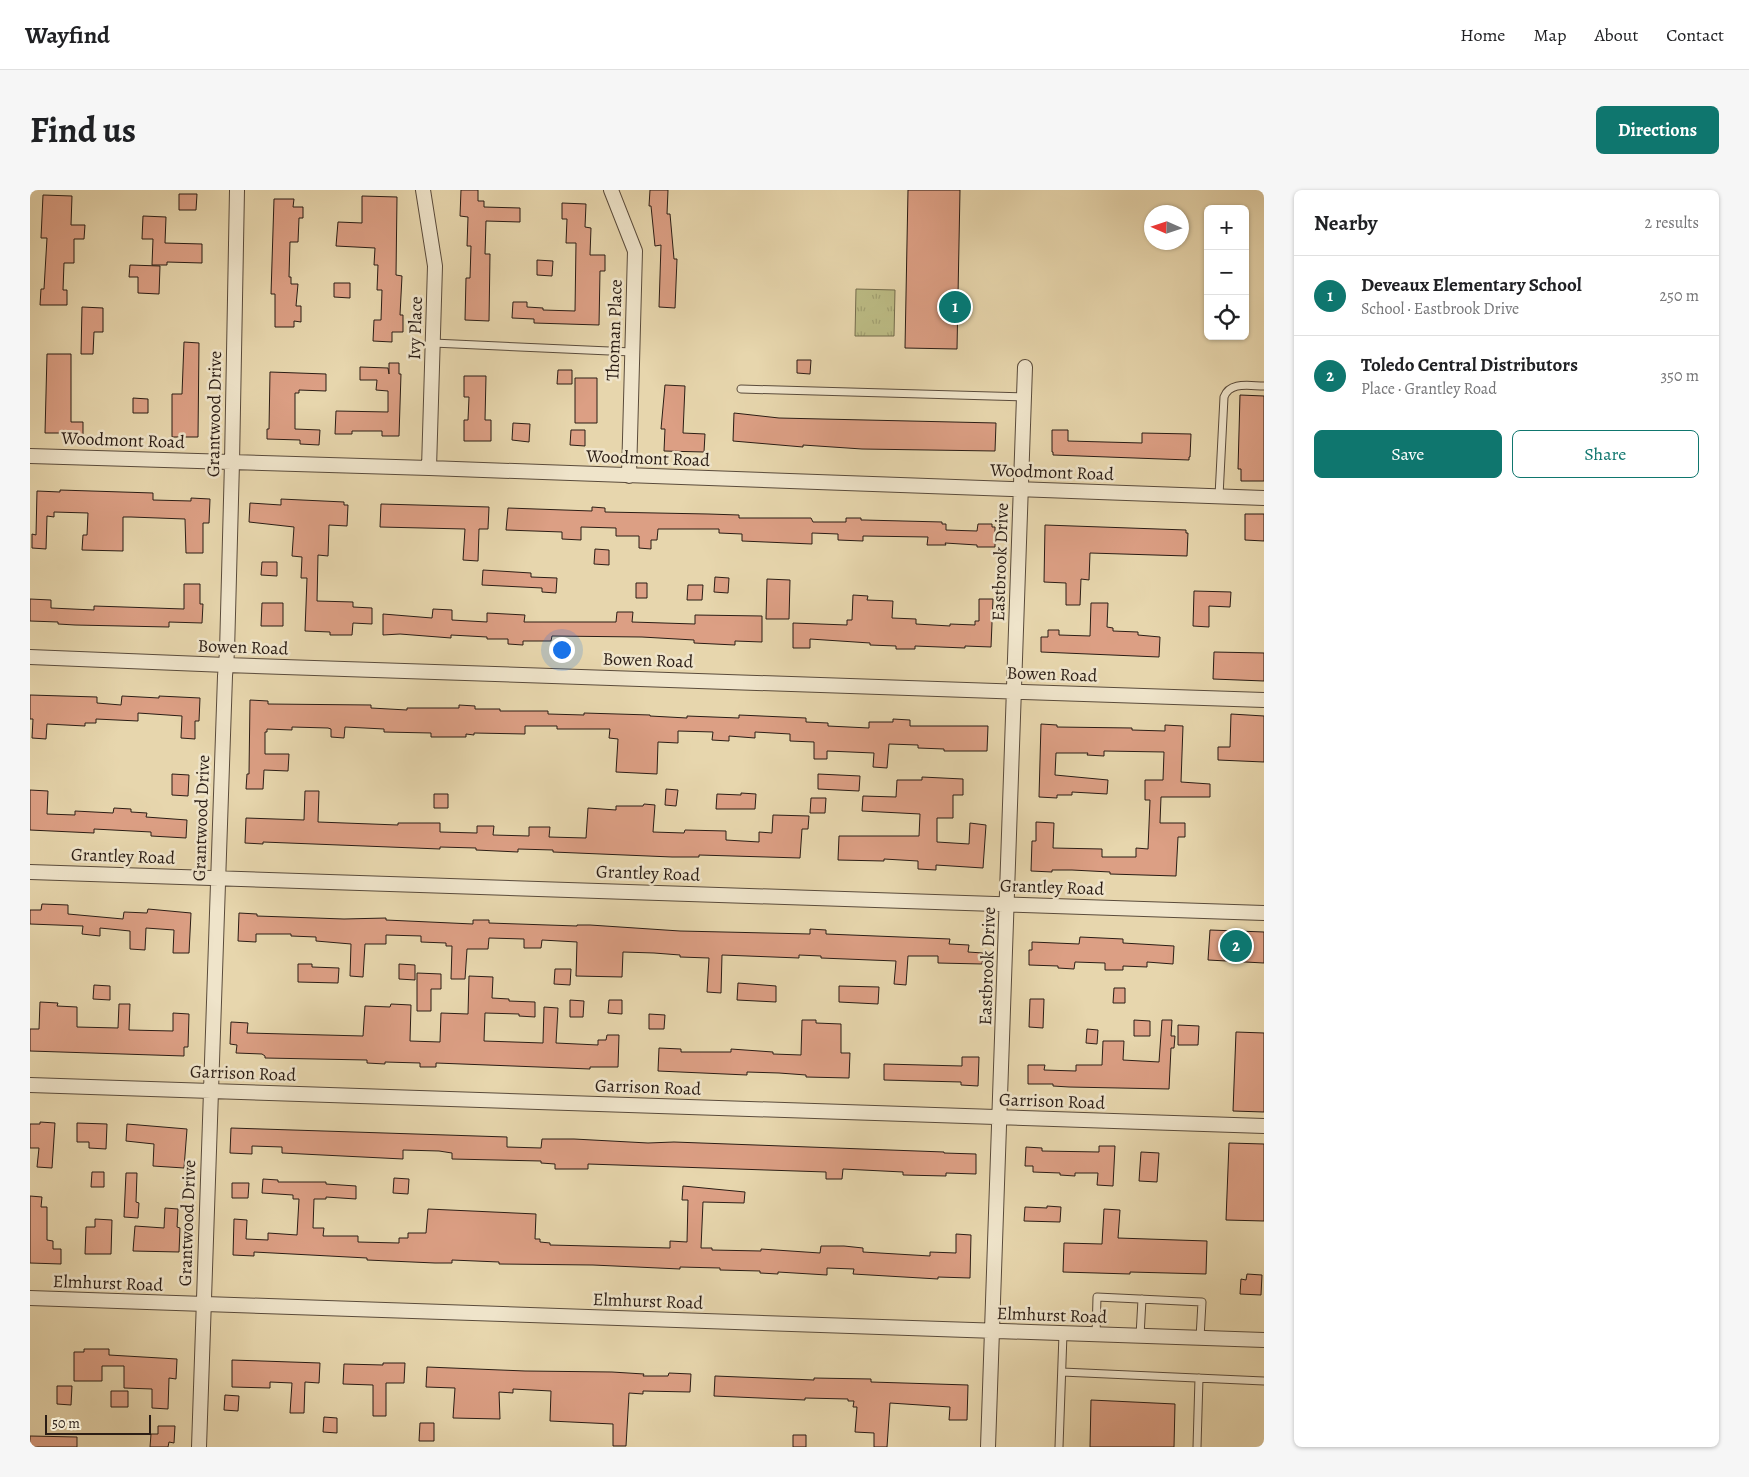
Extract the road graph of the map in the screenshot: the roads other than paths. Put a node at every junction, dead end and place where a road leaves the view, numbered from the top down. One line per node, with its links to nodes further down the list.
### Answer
1 (237, 190): 11 (street, Grantwood Drive)
2 (423, 190): 4 (street, Ivy Place)
3 (611, 190): 5 (street, Thoman Place)
4 (433, 343): 5 (lane); 12 (street, Ivy Place)
5 (632, 352): 13 (street, Thoman Place)
6 (1025, 367): 9 (street, Eastbrook Drive)
7 (1264, 386): 15 (lane)
8 (741, 388): 9 (lane)
9 (1024, 397): 14 (street, Eastbrook Drive)
10 (30, 456): 11 (street, Woodmont Road)
11 (232, 462): 12 (street, Woodmont Road); 18 (street, Grantwood Drive)
12 (429, 468): 13 (street, Woodmont Road)
13 (629, 476): 14 (street, Woodmont Road)
14 (1021, 489): 15 (street, Woodmont Road); 19 (street, Eastbrook Drive)
15 (1219, 496): 16 (street, Woodmont Road)
16 (1264, 498)
17 (30, 656): 18 (street, Bowen Road)
18 (226, 665): 19 (street, Bowen Road); 22 (street, Grantwood Drive)
19 (1014, 691): 20 (street, Bowen Road); 23 (street, Eastbrook Drive)
20 (1264, 700)
21 (30, 872): 22 (street, Grantley Road)
22 (218, 877): 23 (street, Grantley Road); 26 (street, Grantwood Drive)
23 (1008, 904): 24 (street, Grantley Road); 27 (street, Eastbrook Drive)
24 (1264, 913)
25 (30, 1085): 26 (street, Garrison Road)
26 (211, 1090): 27 (street, Garrison Road); 31 (street, Grantwood Drive)
27 (1000, 1118): 28 (street, Garrison Road); 32 (street, Eastbrook Drive)
28 (1264, 1126)
29 (30, 1298): 31 (street, Elmhurst Road)
30 (1142, 1299): 34 (lane); 35 (lane); 36 (lane)
31 (203, 1305): 32 (street, Elmhurst Road); 41 (street, Grantwood Drive)
32 (992, 1332): 33 (street, Elmhurst Road); 42 (street, Eastbrook Drive)
33 (1063, 1334): 34 (street, Elmhurst Road); 38 (lane)
34 (1096, 1335): 35 (street, Elmhurst Road)
35 (1140, 1337): 36 (street, Elmhurst Road)
36 (1200, 1338): 37 (street, Elmhurst Road)
37 (1264, 1340)
38 (1062, 1372): 39 (lane); 43 (lane)
39 (1199, 1378): 40 (lane); 44 (lane)
40 (1264, 1381)
41 (199, 1447)
42 (988, 1447)
43 (1059, 1447)
44 (1197, 1447)

